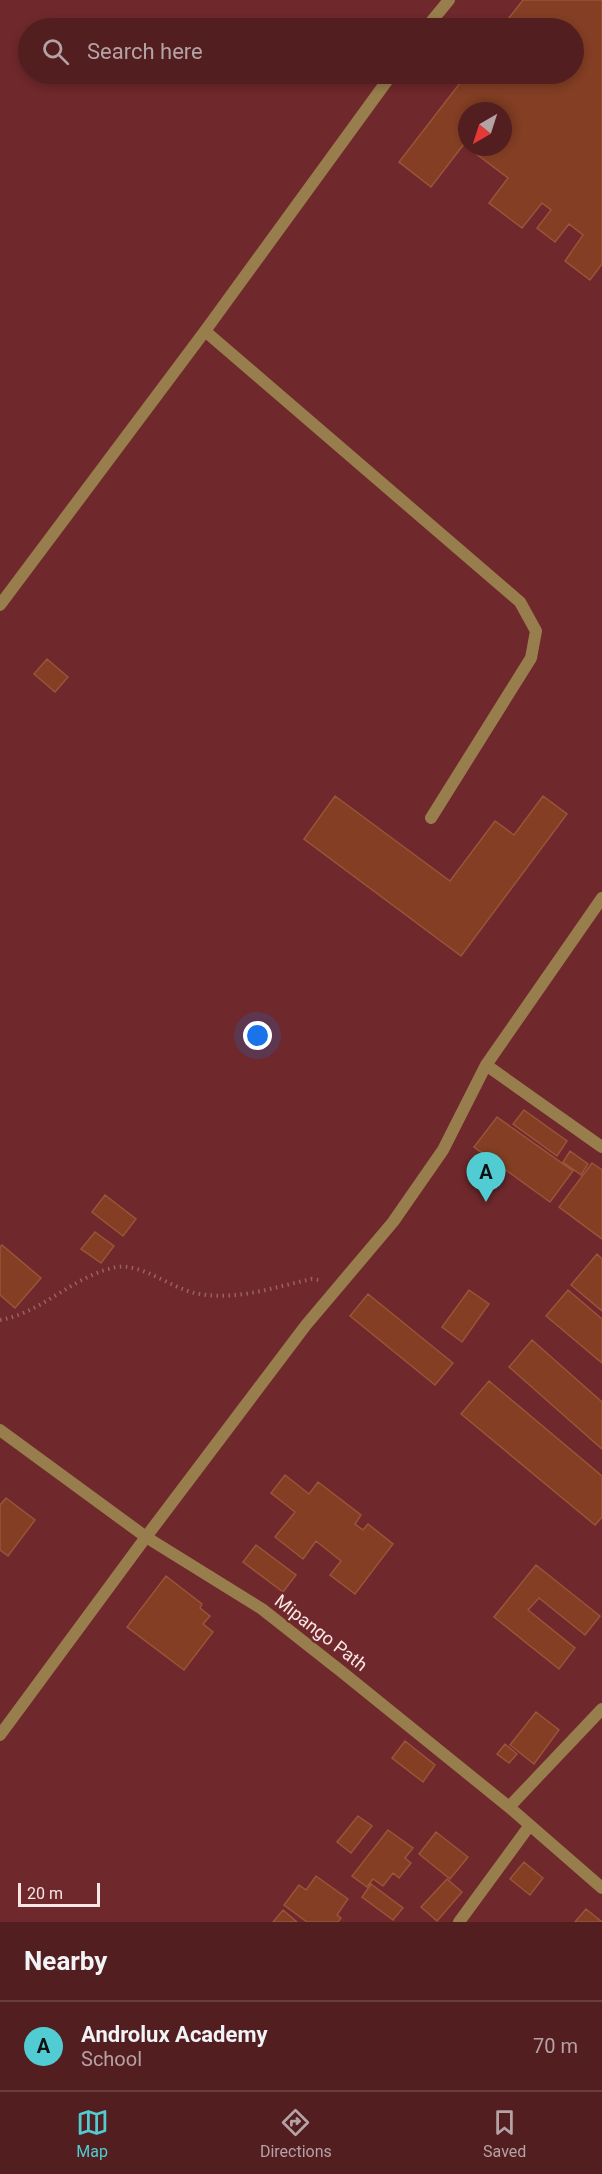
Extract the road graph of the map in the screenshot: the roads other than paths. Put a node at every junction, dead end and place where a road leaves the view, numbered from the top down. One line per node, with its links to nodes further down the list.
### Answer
1 (449, 0): 2 (street)
2 (434, 18)
3 (385, 84): 4 (street)
4 (205, 331): 5 (street); 6 (street)
5 (0, 605)
6 (430, 818)
7 (602, 898): 8 (street)
8 (486, 1065): 9 (street); 11 (street)
9 (602, 1147)
10 (0, 1430): 11 (street, Mipango Path)
11 (146, 1537): 13 (street); 14 (street, Mipango Path)
12 (602, 1709): 14 (street)
13 (0, 1735)
14 (509, 1807): 15 (street, Mipango Path)
15 (530, 1825): 16 (street, Mipango Path); 17 (street)
16 (602, 1888)
17 (459, 1922)

